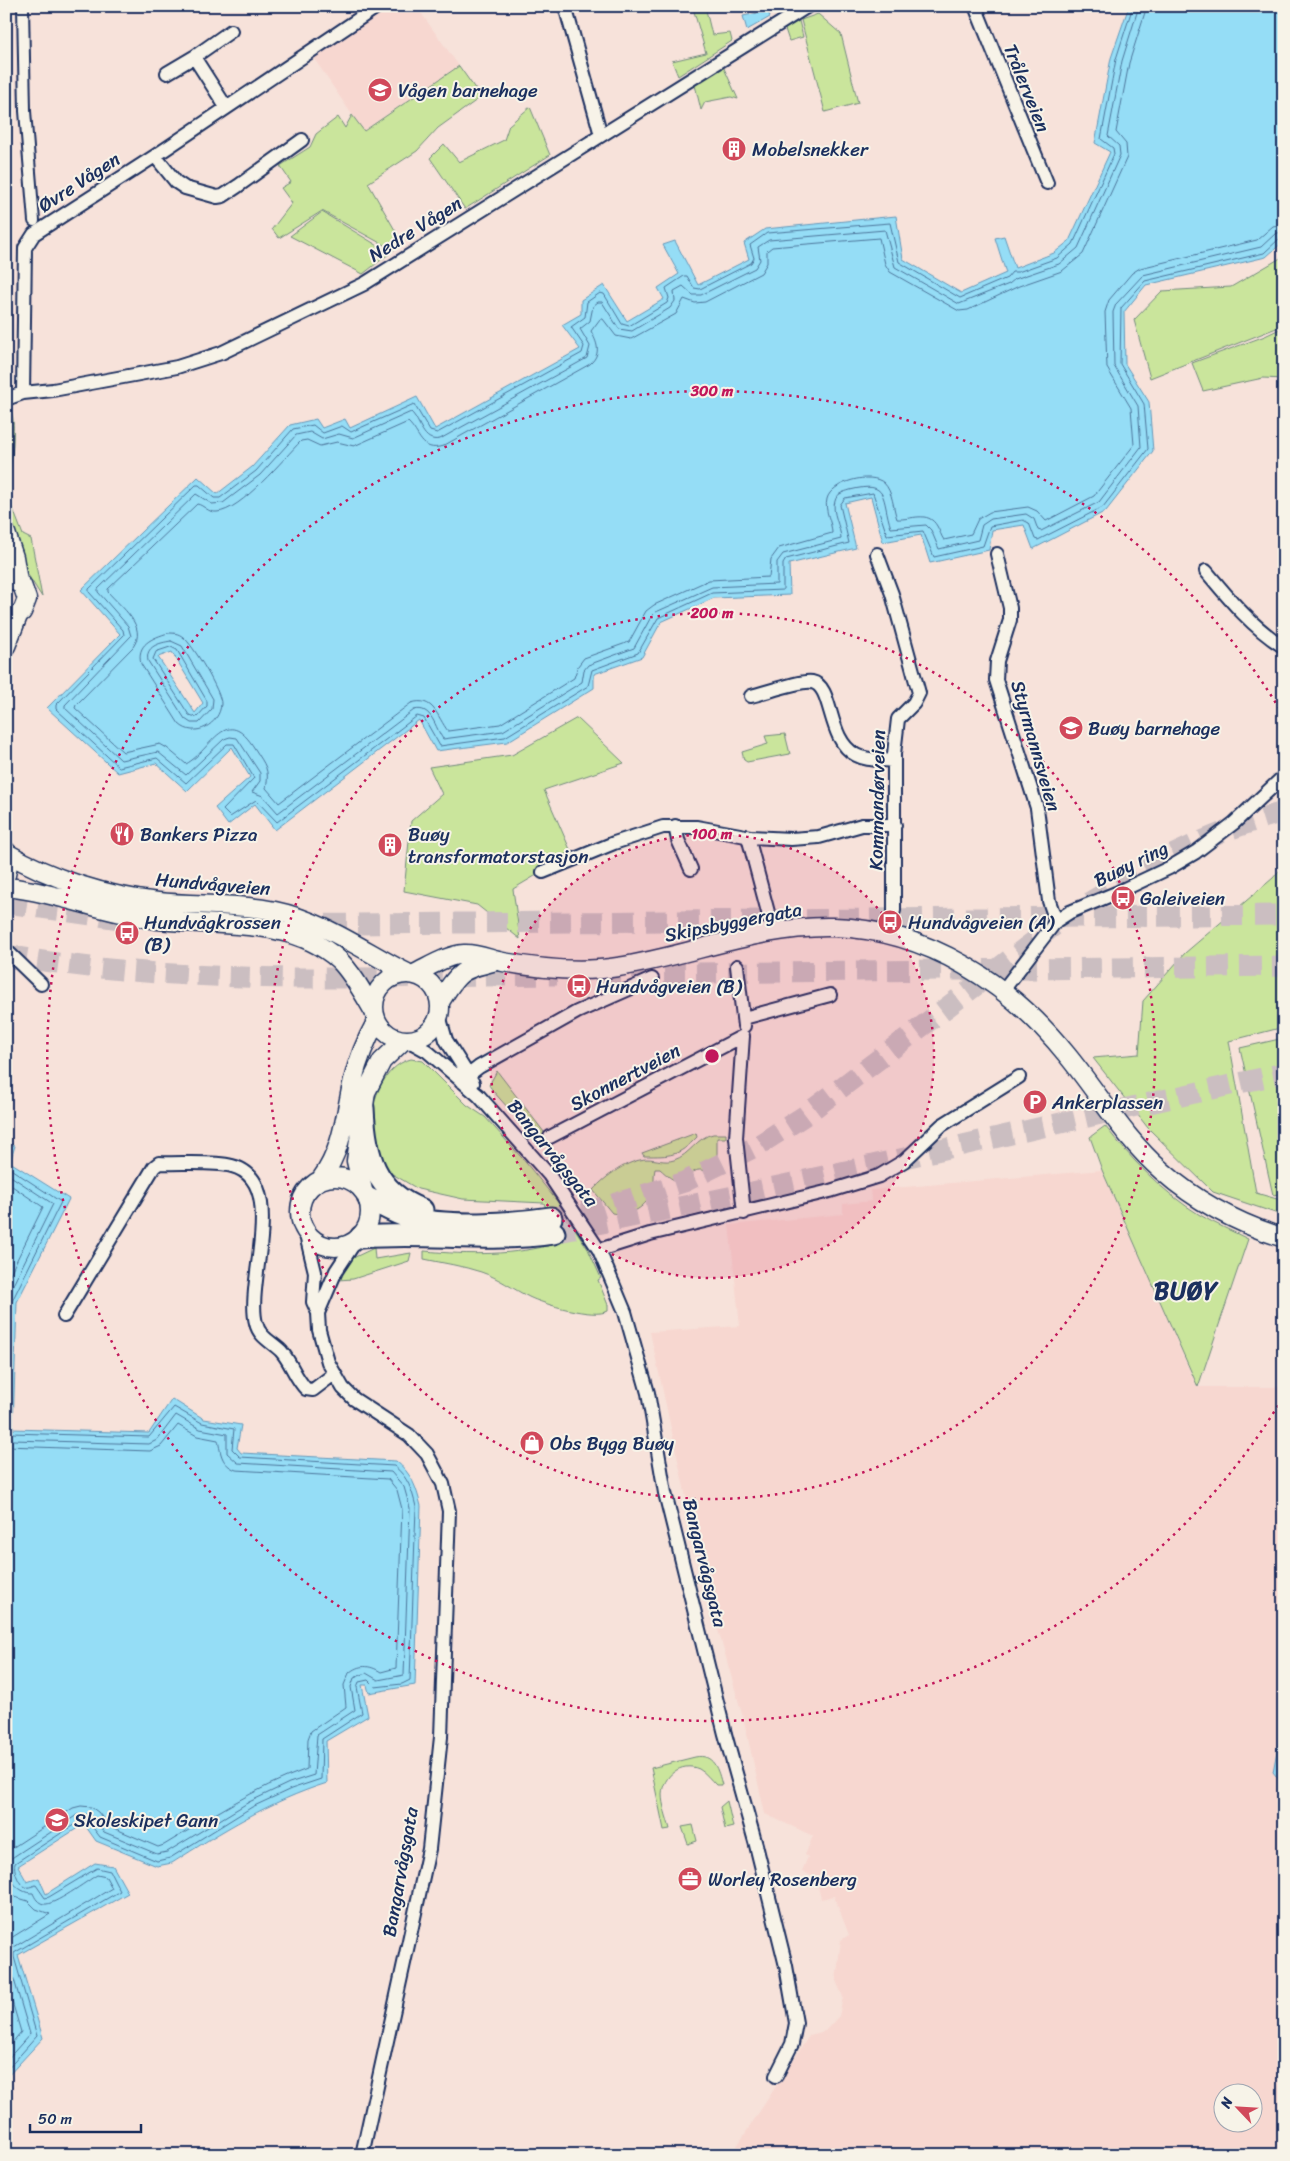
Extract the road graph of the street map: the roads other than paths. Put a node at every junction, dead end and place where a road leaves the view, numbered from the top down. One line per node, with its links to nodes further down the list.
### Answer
1 (23, 6): 14 (street, Øvre Vågen)
2 (378, 6): 9 (street, Øvre Vågen)
3 (565, 6): 10 (street)
4 (808, 6): 10 (street, Nedre Vågen)
5 (975, 6): 13 (street, Trålerveien)
6 (231, 31): 7 (street)
7 (194, 57): 8 (street); 9 (street)
8 (167, 73)
9 (226, 107): 12 (street, Øvre Vågen)
10 (601, 135): 15 (street, Nedre Vågen)
11 (302, 140): 12 (street)
12 (155, 156): 15 (street, Øvre Vågen)
13 (1046, 184)
14 (34, 221)
15 (23, 393): 16 (street, Nedre Vågen)
16 (6, 399)
17 (6, 532): 21 (main road)
18 (877, 554): 26 (street, Kommandørveien)
19 (997, 554): 37 (street, Styrmannsveien)
20 (1206, 571): 24 (street)
21 (12, 579): 22 (main road)
22 (12, 618): 23 (main road)
23 (6, 646)
24 (1284, 647)
25 (751, 696): 26 (street)
26 (894, 761): 28 (street, Kommandørveien)
27 (1284, 776): 37 (street, Buøy ring)
28 (895, 825): 30 (street); 36 (street, Kommandørveien)
29 (675, 826): 30 (street); 32 (street); 33 (street)
30 (748, 837): 38 (street)
31 (7, 852): 34 (main road); 42 (main road, Hundvågveien)
32 (691, 870)
33 (543, 872)
34 (6, 876)
35 (6, 887): 48 (main road, Hundvågveien)
36 (894, 911)
37 (1056, 921): 45 (street, Buøy ring)
38 (773, 931): 40 (main road, Skipsbyggergata); 45 (main road, Skipsbyggergata)
39 (6, 950): 44 (street)
40 (497, 961): 42 (main road, Skipsbyggergata); 47 (main road, Skipsbyggergata)
41 (737, 966): 49 (street)
42 (411, 974): 47 (main road); 48 (main road)
43 (652, 979): 53 (street)
44 (41, 984)
45 (1004, 989): 61 (main road, Skipsbyggergata)
46 (830, 995): 49 (street)
47 (439, 1008): 51 (main road); 53 (street, Bangarvågsgata)
48 (375, 1016): 51 (main road); 56 (main road)
49 (744, 1018): 50 (street)
50 (743, 1036): 55 (street, Skonnertveien); 58 (street)
51 (406, 1041): 53 (street, Bangarvågsgata); 54 (main road)
52 (1019, 1077): 58 (street)
53 (465, 1078): 63 (street, Bangarvågsgata)
54 (363, 1108): 57 (main road); 59 (highway)
55 (550, 1137)
56 (321, 1179): 57 (main road); 60 (main road)
57 (366, 1194): 59 (highway); 62 (main road)
58 (744, 1212): 63 (street)
59 (452, 1222): 62 (highway)
60 (305, 1231): 62 (main road); 64 (street, Bangarvågsgata)
61 (1284, 1238)
62 (358, 1239): 64 (street, Bangarvågsgata)
63 (599, 1250): 67 (street, Bangarvågsgata)
64 (318, 1313): 66 (street, Bangarvågsgata)
65 (64, 1316): 66 (street)
66 (334, 1374): 68 (street, Bangarvågsgata)
67 (776, 2076)
68 (362, 2155)

